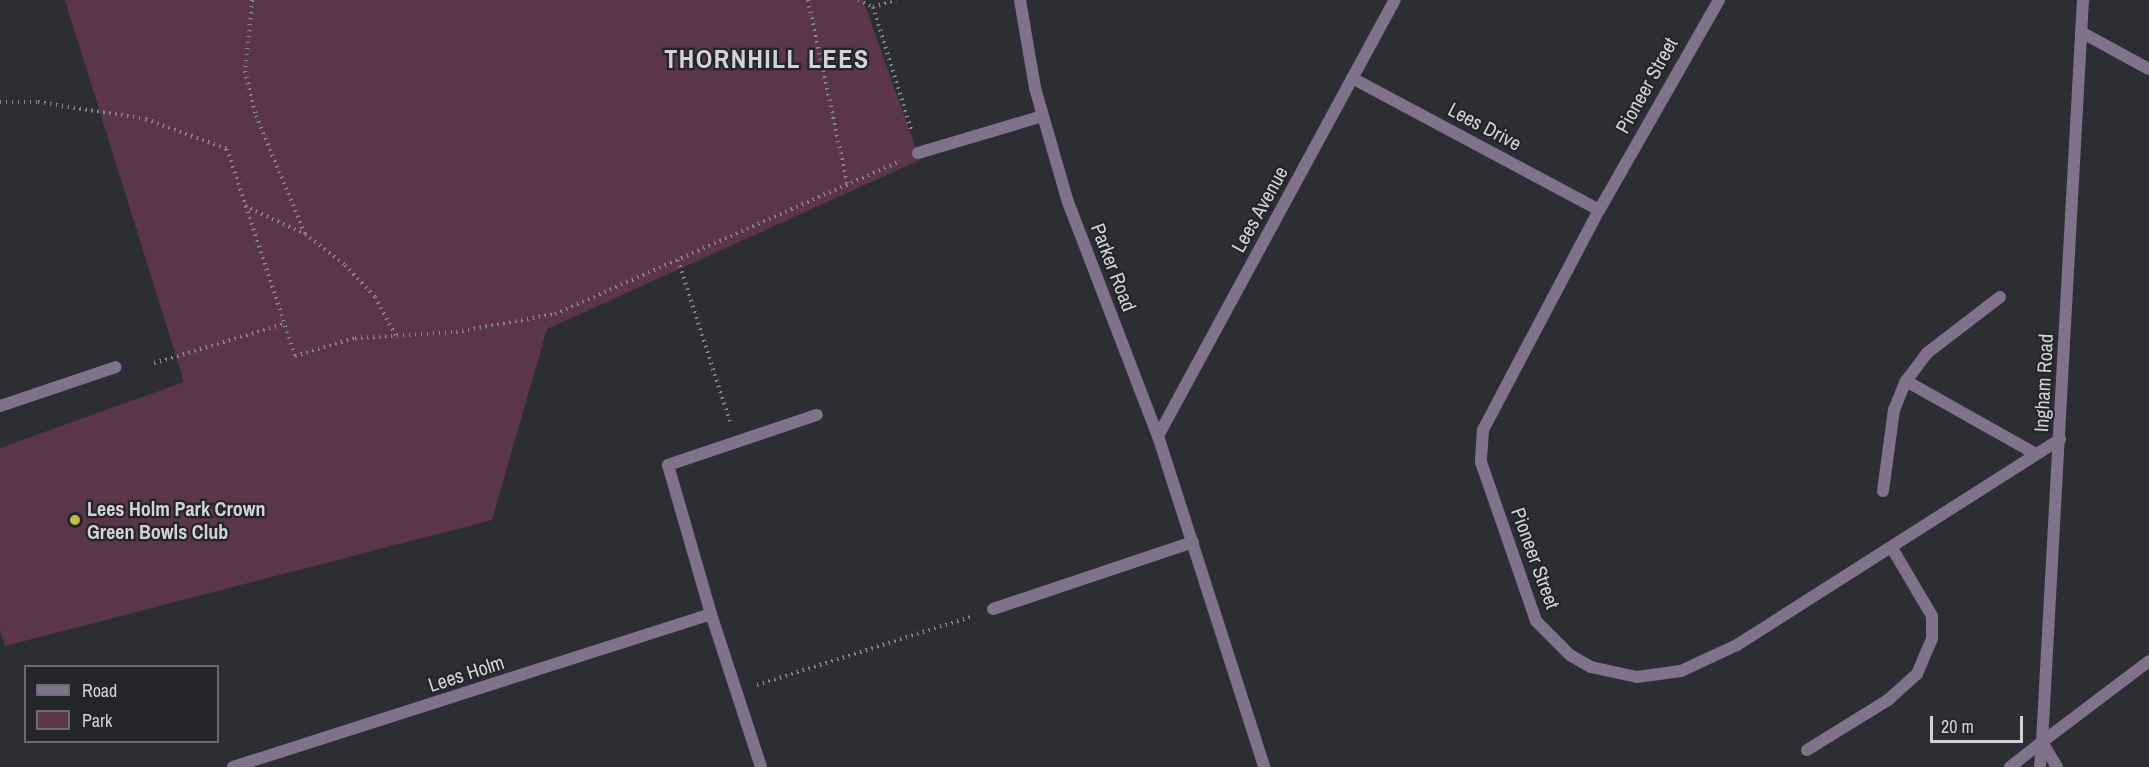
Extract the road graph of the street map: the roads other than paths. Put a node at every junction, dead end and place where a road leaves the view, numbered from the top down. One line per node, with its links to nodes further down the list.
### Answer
1 (1020, 0): 8 (street, Parker Road)
2 (1395, 0): 7 (street, Lees Avenue)
3 (1719, 0): 10 (street, Pioneer Street)
4 (2083, 0): 5 (street, Ingham Road)
5 (2081, 32): 6 (street); 17 (street, Ingham Road)
6 (2149, 69)
7 (1352, 78): 10 (street, Lees Drive); 16 (street, Lees Avenue)
8 (1043, 116): 9 (street); 16 (street, Parker Road)
9 (918, 153)
10 (1599, 210): 21 (street, Pioneer Street)
11 (2000, 297): 13 (street)
12 (116, 367): 14 (street)
13 (1906, 381): 18 (street); 19 (street)
14 (0, 406)
15 (817, 415): 23 (street)
16 (1158, 436): 20 (street, Parker Road)
17 (2060, 439): 18 (street, Pioneer Street); 25 (street, Ingham Road)
18 (2036, 454): 21 (street, Pioneer Street)
19 (1883, 491)
20 (1193, 542): 22 (street); 29 (street, Parker Road)
21 (1892, 548): 26 (street)
22 (993, 609)
23 (711, 614): 27 (street, Lees Holm); 28 (street)
24 (2149, 661): 25 (street)
25 (2042, 742): 30 (street); 31 (street, Ingham Road); 32 (street)
26 (1807, 750)
27 (233, 767)
28 (761, 767)
29 (1264, 767)
30 (2010, 767)
31 (2040, 767)
32 (2057, 767)

